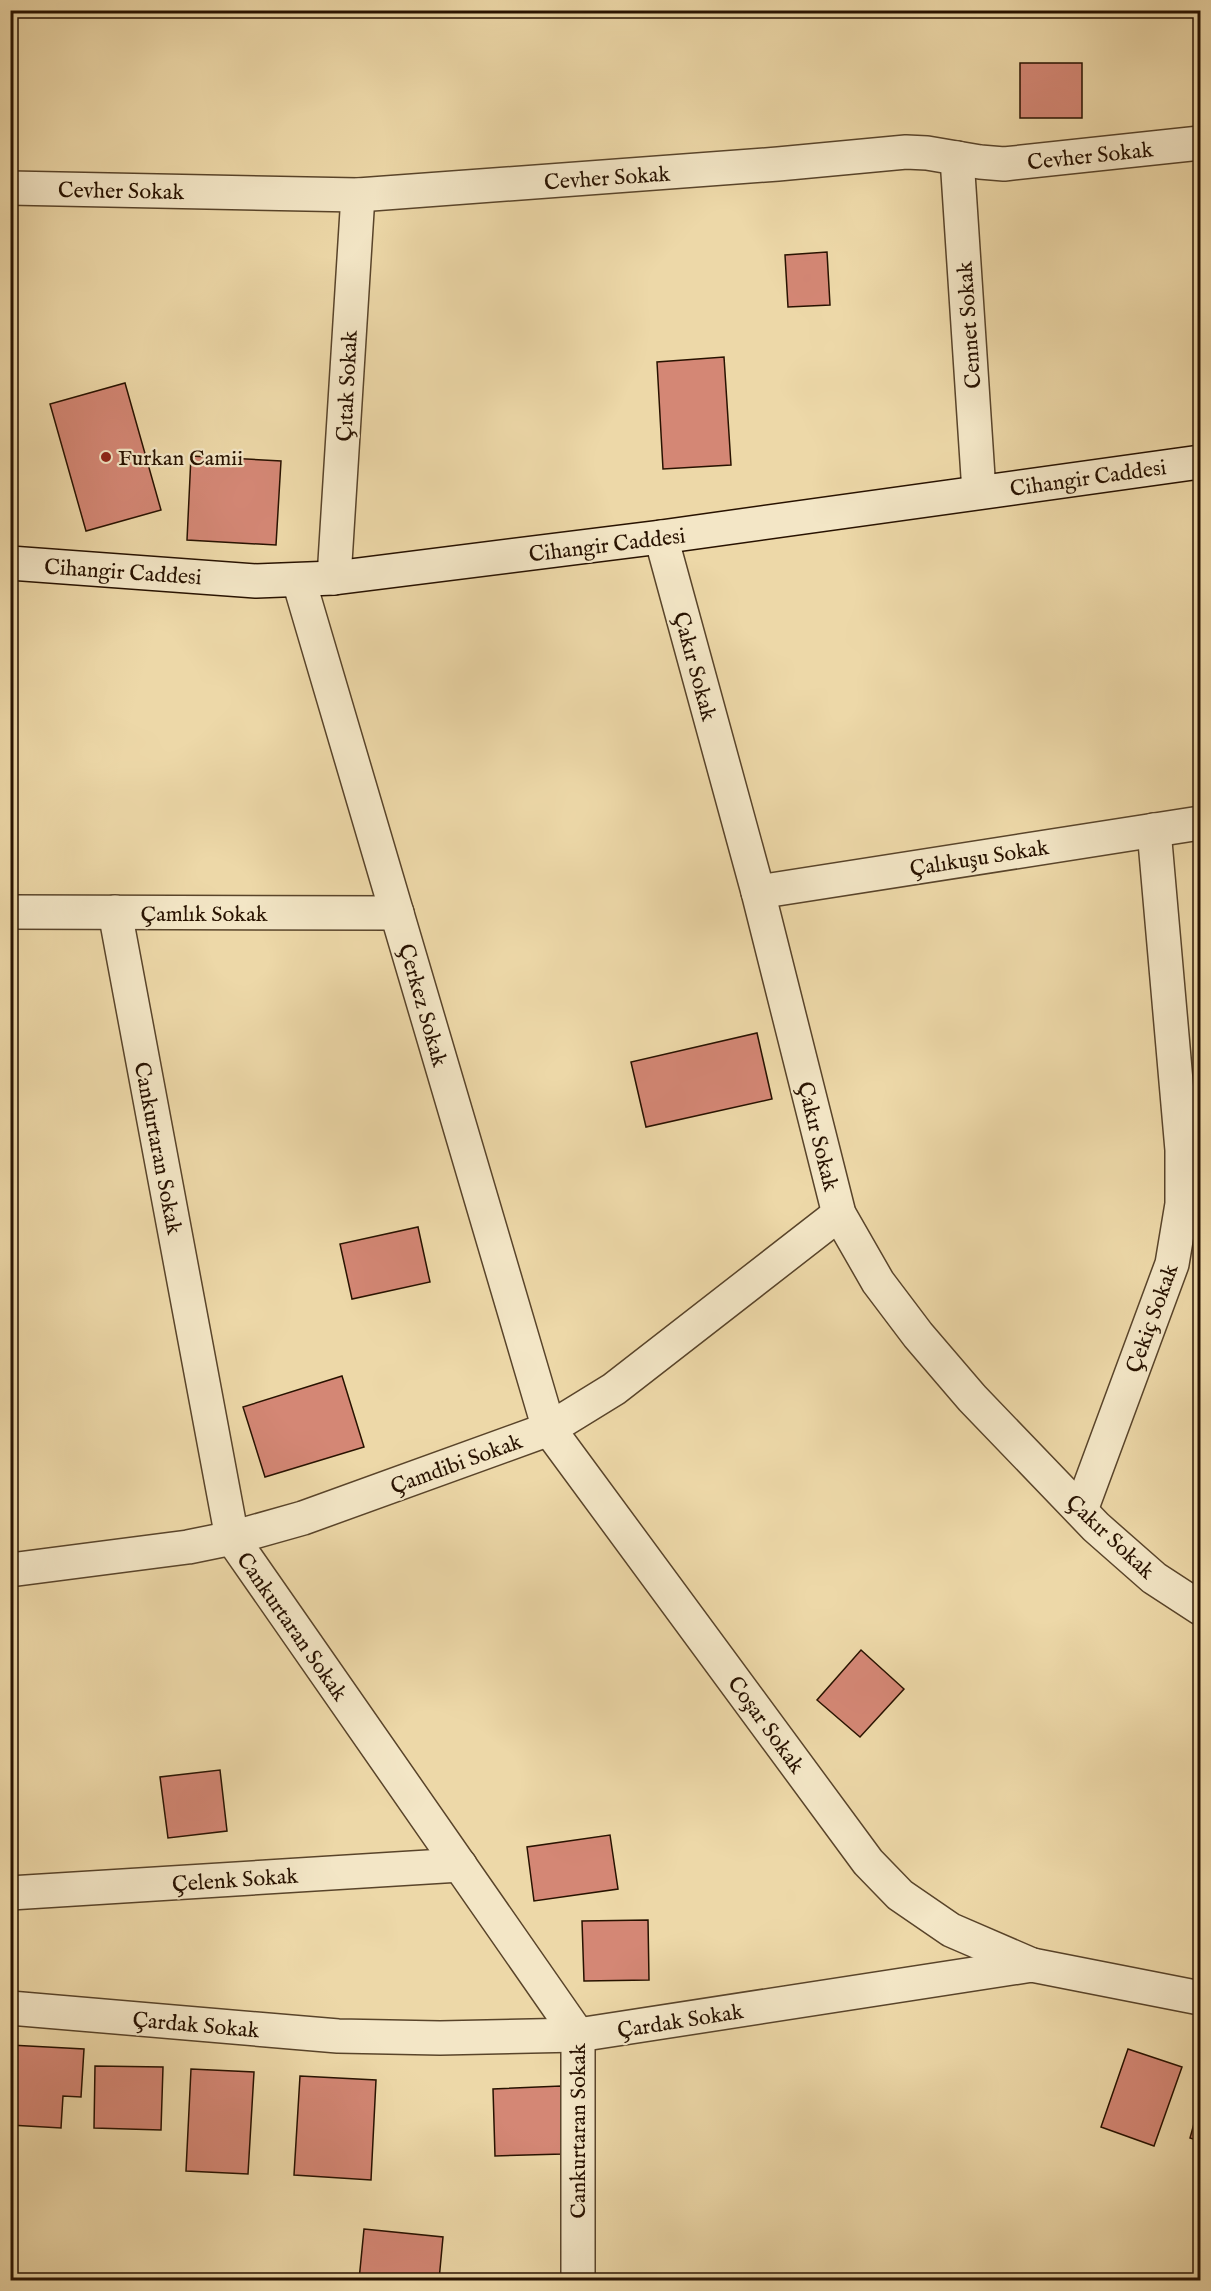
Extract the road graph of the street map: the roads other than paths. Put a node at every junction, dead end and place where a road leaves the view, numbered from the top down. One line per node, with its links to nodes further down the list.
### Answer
1 (1200, 143): 2 (street, Cevher Sokak)
2 (957, 158): 4 (street, Cevher Sokak); 6 (street, Cennet Sokak)
3 (10, 188): 4 (street, Cevher Sokak)
4 (358, 195): 9 (street, Çıtak Sokak)
5 (1200, 462): 6 (street, Cihangir Caddesi)
6 (979, 492): 7 (street, Cihangir Caddesi)
7 (661, 537): 9 (street, Cihangir Caddesi); 13 (street, Çakır Sokak)
8 (10, 562): 10 (street, Cihangir Caddesi)
9 (334, 578): 10 (street, Cihangir Caddesi)
10 (299, 580): 16 (street, Çerkez Sokak)
11 (1200, 823): 12 (street, Çalıkuşu Sokak)
12 (1154, 830): 13 (street, Çalıkuşu Sokak); 19 (street, Çekiç Sokak)
13 (758, 892): 17 (street, Çakır Sokak)
14 (10, 912): 15 (street, Çamlık Sokak)
15 (115, 912): 16 (street, Çamlık Sokak); 20 (street, Cankurtaran Sokak)
16 (397, 913): 18 (street, Çerkez Sokak)
17 (839, 1214): 18 (street, Çamdibi Sokak); 19 (street, Çakır Sokak)
18 (549, 1429): 20 (street, Çamdibi Sokak); 25 (street, Coşar Sokak)
19 (1081, 1510): 22 (street, Çakır Sokak)
20 (232, 1538): 21 (street, Çamdibi Sokak); 23 (street, Cankurtaran Sokak)
21 (10, 1570)
22 (1200, 1608)
23 (460, 1865): 24 (street, Çelenk Sokak); 28 (street, Cankurtaran Sokak)
24 (10, 1893)
25 (1032, 1965): 26 (street, Çardak Sokak); 28 (street, Çardak Sokak)
26 (1200, 1998)
27 (10, 2008): 28 (street, Çardak Sokak)
28 (578, 2035): 29 (street, Cankurtaran Sokak)
29 (578, 2280)

